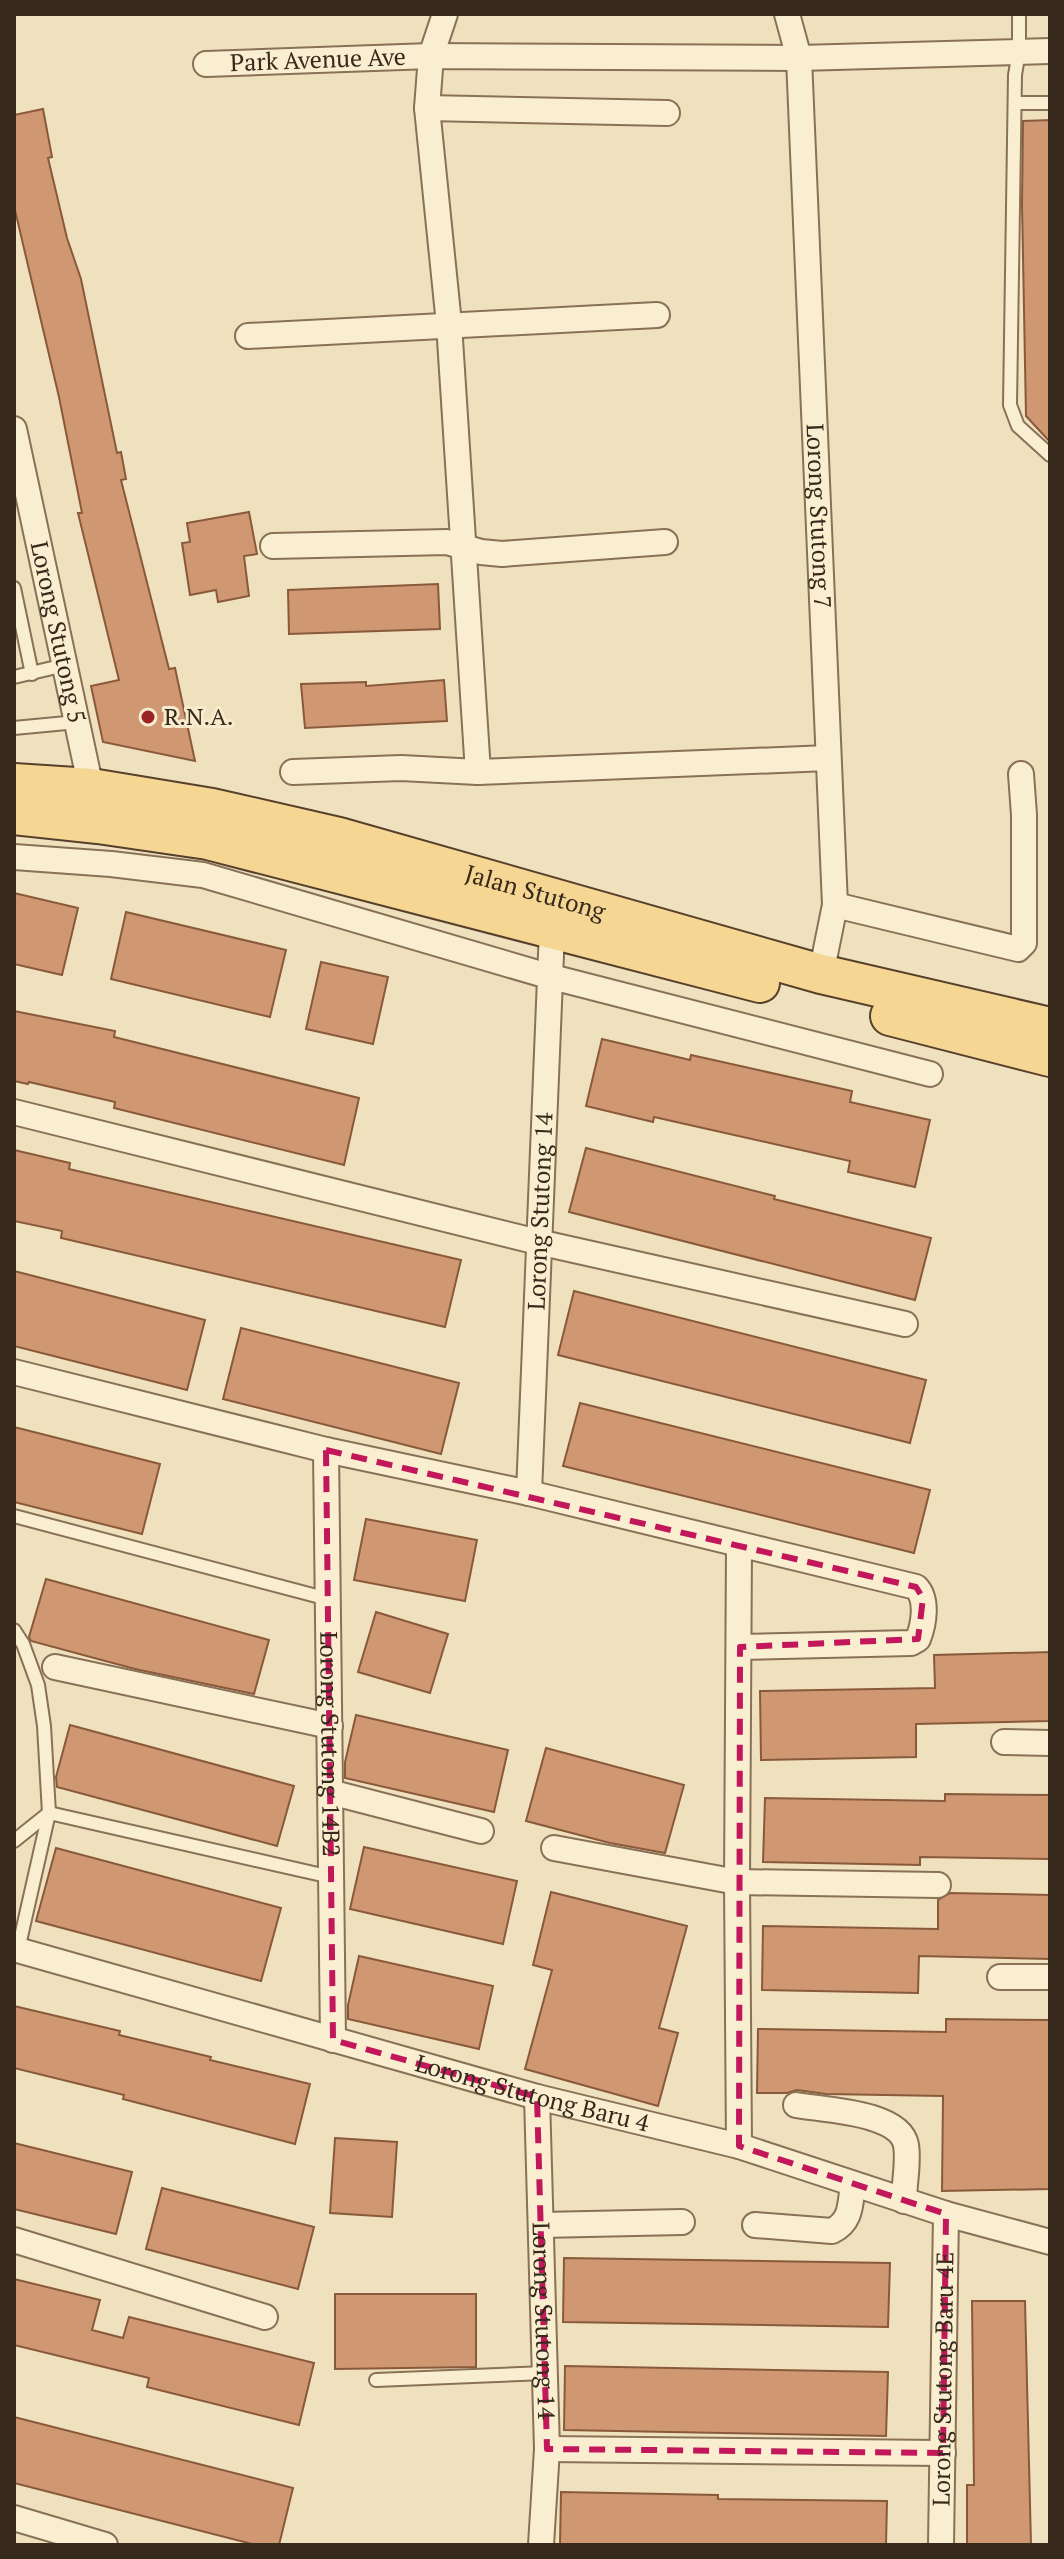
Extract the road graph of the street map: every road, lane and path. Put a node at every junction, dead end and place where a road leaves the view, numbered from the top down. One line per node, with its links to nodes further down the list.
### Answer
1 (445, 14): 6 (street)
2 (787, 14): 7 (street, Lorong Stutong 7)
3 (1019, 14): 4 (lane)
4 (1019, 51): 5 (street, Park Avenue Ave); 7 (street, Park Avenue Ave); 9 (lane)
5 (1050, 51)
6 (431, 56): 7 (street, Park Avenue Ave); 8 (street, Park Avenue Ave); 11 (street)
7 (799, 58): 27 (street, Lorong Stutong 7)
8 (206, 64)
9 (1015, 103): 10 (lane); 17 (lane)
10 (1050, 103)
11 (427, 108): 12 (street); 14 (street)
12 (667, 113)
13 (657, 315): 14 (street)
14 (449, 324): 15 (street); 20 (street)
15 (248, 336)
16 (14, 429): 22 (street, Lorong Stutong 5)
17 (1050, 455)
18 (665, 542): 20 (street)
19 (273, 546): 20 (street)
20 (463, 547): 29 (street)
21 (14, 588): 23 (lane)
22 (65, 665): 23 (lane); 25 (street, Lorong Stutong 5)
23 (32, 674): 24 (lane)
24 (14, 677)
25 (77, 722): 26 (lane); 32 (street, Lorong Stutong 5)
26 (14, 728)
27 (828, 758): 29 (street); 35 (street, Lorong Stutong 7)
28 (293, 772): 29 (street)
29 (478, 772)
30 (1021, 774): 35 (street)
31 (14, 783): 32 (main road, Jalan Stutong)
32 (91, 788): 37 (main road, Jalan Stutong)
33 (14, 815): 36 (main road, Jalan Stutong)
34 (14, 857): 38 (street)
35 (835, 905): 37 (street, Lorong Stutong 7)
36 (552, 930): 38 (street, Lorong Stutong 14); 40 (main road, Jalan Stutong)
37 (821, 974): 39 (main road, Jalan Stutong)
38 (548, 976): 41 (street); 43 (street, Lorong Stutong 14)
39 (1050, 1027)
40 (1050, 1057)
41 (930, 1074)
42 (14, 1112): 43 (street)
43 (538, 1242): 44 (street); 47 (street, Lorong Stutong 14)
44 (905, 1324)
45 (14, 1372): 46 (street)
46 (326, 1450): 47 (street); 50 (street, Lorong Stutong 14B2)
47 (529, 1493): 49 (street)
48 (15, 1520): 50 (lane)
49 (739, 1546): 52 (street); 52 (street)
50 (328, 1599): 54 (street, Lorong Stutong 14B2)
51 (14, 1630): 58 (lane)
52 (740, 1647): 63 (street)
53 (55, 1667): 54 (street)
54 (330, 1726): 57 (street, Lorong Stutong 14B2)
55 (1004, 1742): 56 (street)
56 (1050, 1743)
57 (330, 1792): 59 (street); 62 (street, Lorong Stutong 14B2)
58 (49, 1813): 60 (lane); 62 (lane); 65 (lane)
59 (481, 1831)
60 (14, 1841)
61 (554, 1848): 63 (street)
62 (331, 1877): 68 (street, Lorong Stutong 14B2)
63 (737, 1882): 64 (street); 71 (street)
64 (938, 1885)
65 (16, 1950): 68 (street, Lorong Stutong Baru 4)
66 (1000, 1977): 67 (street)
67 (1050, 1977)
68 (333, 2040): 69 (street, Lorong Stutong Baru 4)
69 (537, 2097): 71 (street, Lorong Stutong Baru 4); 76 (street, Lorong Stutong 14)
70 (796, 2105): 73 (street)
71 (739, 2146): 72 (street, Lorong Stutong Baru 4)
72 (853, 2184): 73 (street, Lorong Stutong Baru 4); 77 (street)
73 (904, 2201): 74 (street, Lorong Stutong Baru 4)
74 (946, 2214): 79 (street, Lorong Stutong Baru 4); 84 (street, Lorong Stutong Baru 4E)
75 (682, 2222): 76 (street)
76 (541, 2225): 81 (street, Lorong Stutong 14)
77 (755, 2225)
78 (14, 2240): 80 (street)
79 (1050, 2242)
80 (265, 2317)
81 (545, 2373): 82 (lane); 83 (street, Lorong Stutong 14)
82 (376, 2380)
83 (547, 2449): 84 (street); 87 (street, Lorong Stutong 14)
84 (943, 2453): 88 (street, Lorong Stutong Baru 4E)
85 (14, 2518): 86 (street)
86 (105, 2545)
87 (541, 2545)
88 (941, 2545)

